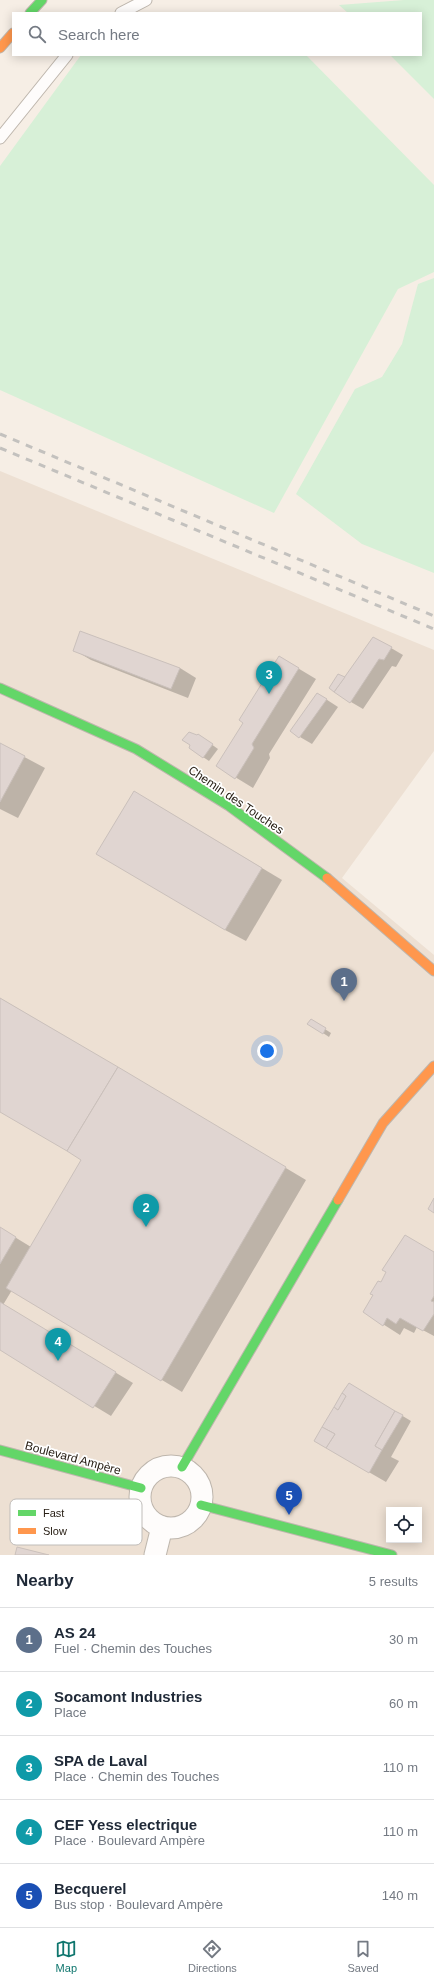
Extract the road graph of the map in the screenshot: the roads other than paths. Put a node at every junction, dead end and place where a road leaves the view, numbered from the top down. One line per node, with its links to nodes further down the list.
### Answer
1 (42, 0): 3 (street)
2 (146, 0): 4 (lane)
3 (31, 12)
4 (123, 12)
5 (12, 34): 6 (street)
6 (0, 48)
7 (66, 56): 8 (lane)
8 (0, 138)
9 (0, 688): 10 (street, Chemin des Touches)
10 (434, 971)
11 (434, 1066): 13 (street)
12 (0, 1450): 14 (street, Boulevard Ampère)
13 (182, 1467): 14 (street); 16 (street)
14 (141, 1488): 15 (street)
15 (140, 1499)
16 (201, 1505): 18 (street); 20 (street)
17 (142, 1507): 18 (street)
18 (162, 1527): 19 (street)
19 (154, 1555)
20 (392, 1555)

